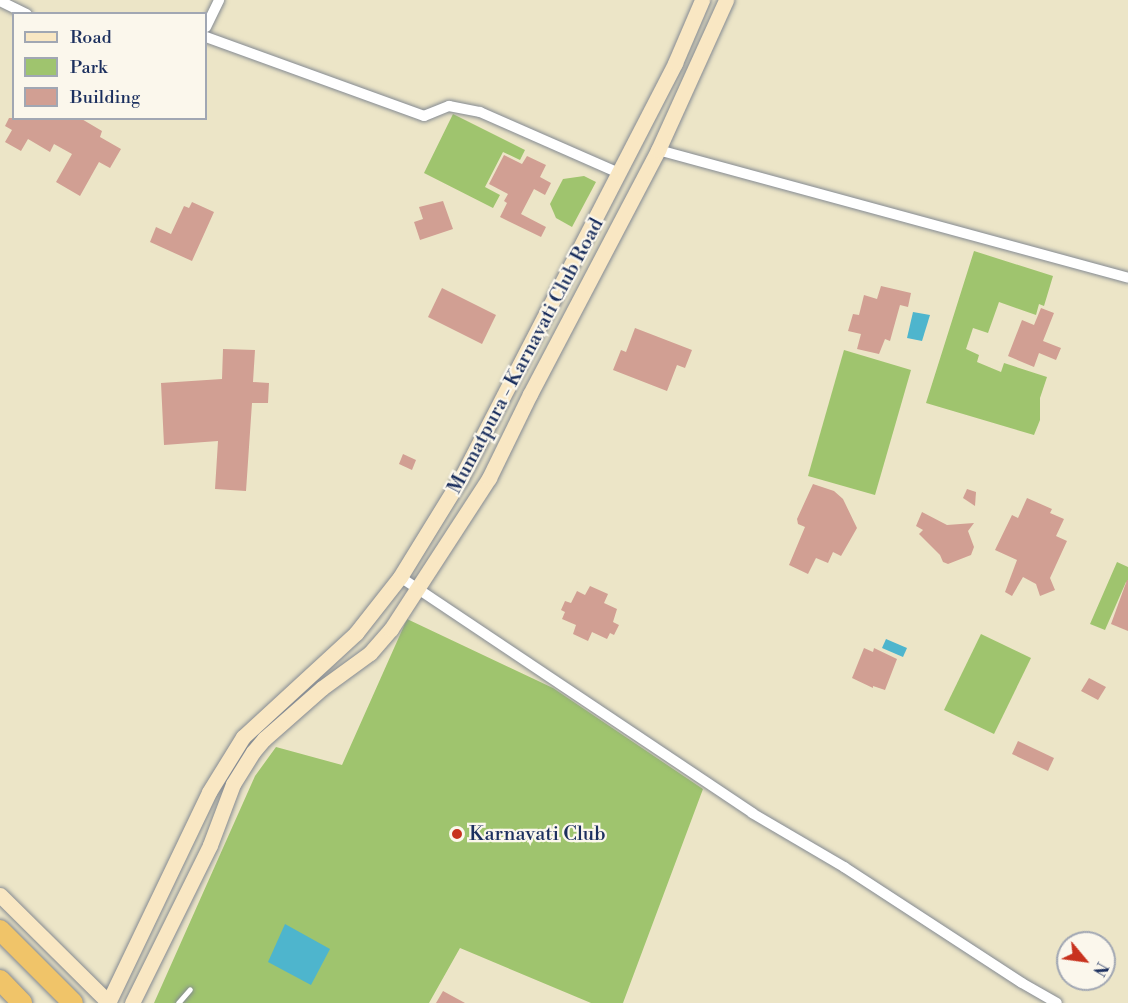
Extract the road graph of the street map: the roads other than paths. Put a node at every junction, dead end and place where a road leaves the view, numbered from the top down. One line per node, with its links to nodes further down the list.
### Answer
1 (219, 0): 6 (street)
2 (702, 0): 9 (street, Mumatpura - Karnavati Club Road)
3 (726, 0): 8 (street, Mumatpura - Karnavati Club Road)
4 (0, 1): 5 (street)
5 (23, 12)
6 (207, 25)
7 (207, 37): 9 (street)
8 (658, 150): 10 (street); 12 (street, Mumatpura - Karnavati Club Road)
9 (619, 173): 11 (street, Mumatpura - Karnavati Club Road)
10 (1128, 278)
11 (400, 577): 12 (street); 19 (street, Mumatpura - Karnavati Club Road)
12 (417, 588): 20 (street, Mumatpura - Karnavati Club Road); 22 (street)
13 (0, 895): 19 (street)
14 (0, 930): 18 (highway)
15 (0, 980): 17 (highway)
16 (190, 989): 21 (lane)
17 (22, 1003)
18 (73, 1003)
19 (109, 1003)
20 (132, 1003)
21 (178, 1003)
22 (1057, 1003)

